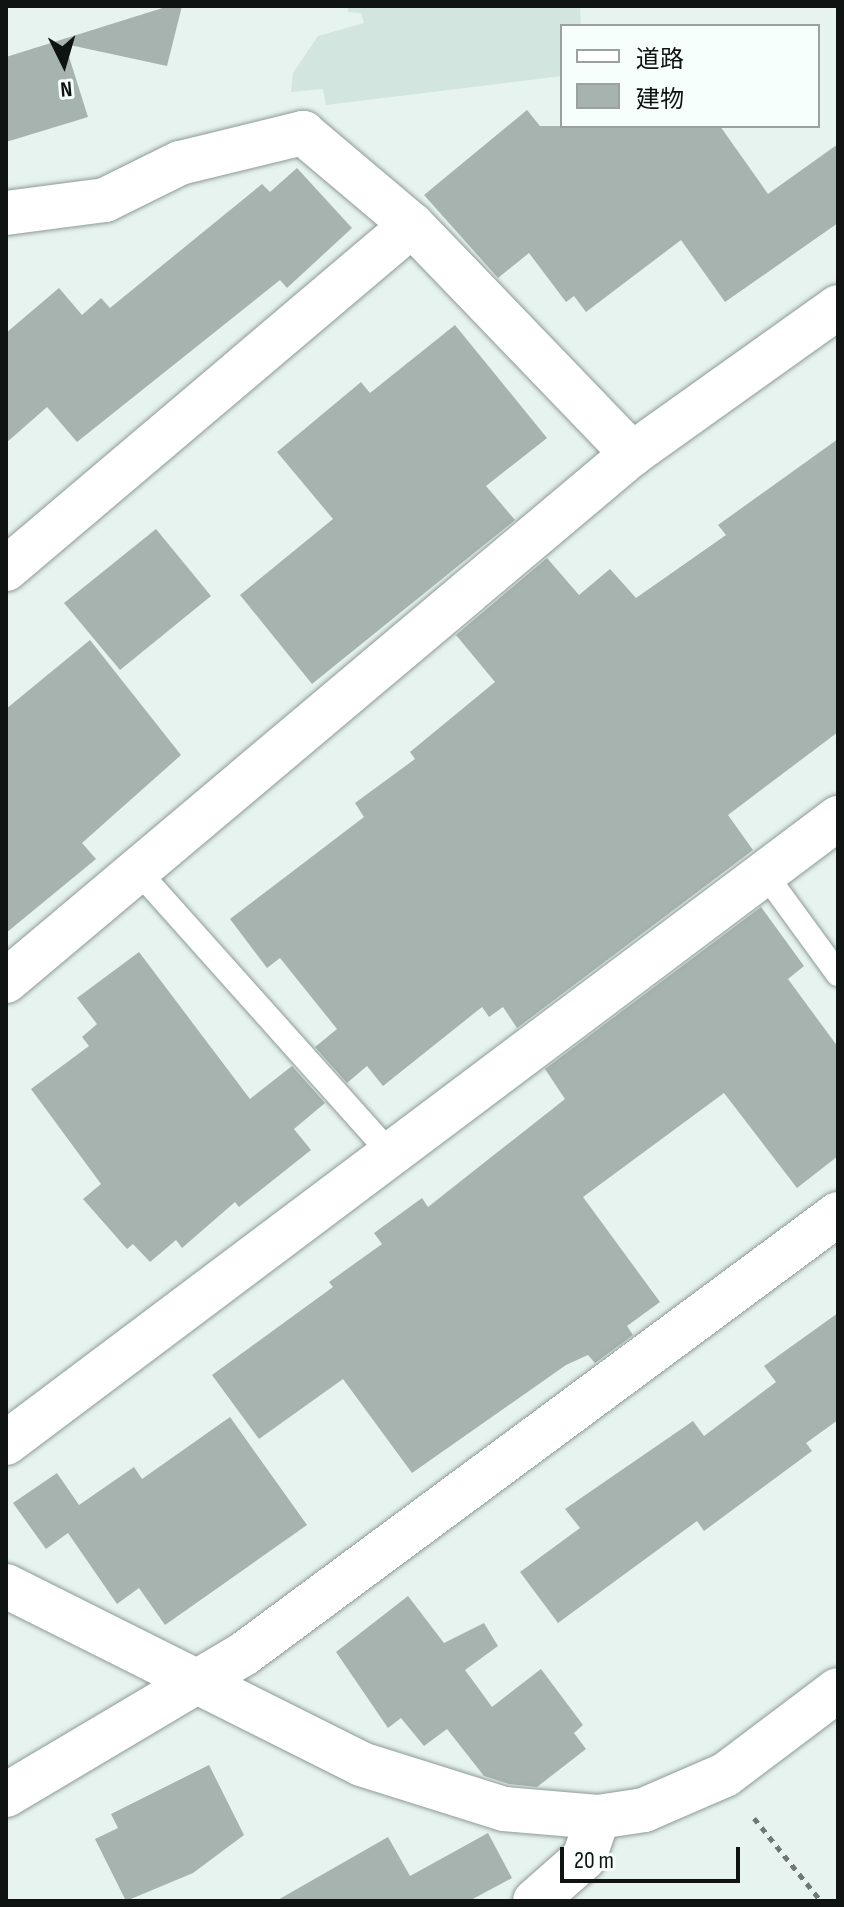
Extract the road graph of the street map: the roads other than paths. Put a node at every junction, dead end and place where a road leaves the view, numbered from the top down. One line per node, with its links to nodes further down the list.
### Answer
1 (6, 213): 2 (street)
2 (412, 225): 4 (street); 5 (street)
3 (838, 307): 4 (street)
4 (632, 454): 7 (street)
5 (6, 569)
6 (838, 818): 8 (street)
7 (137, 870): 10 (street); 11 (lane)
8 (765, 874): 9 (lane); 11 (street)
9 (838, 974)
10 (6, 981)
11 (389, 1152): 13 (street)
12 (838, 1214): 15 (street)
13 (6, 1443)
14 (6, 1586): 15 (street)
15 (194, 1683): 17 (street); 18 (street)
16 (838, 1690): 18 (street)
17 (6, 1795)
18 (598, 1817): 19 (street)
19 (535, 1901)

